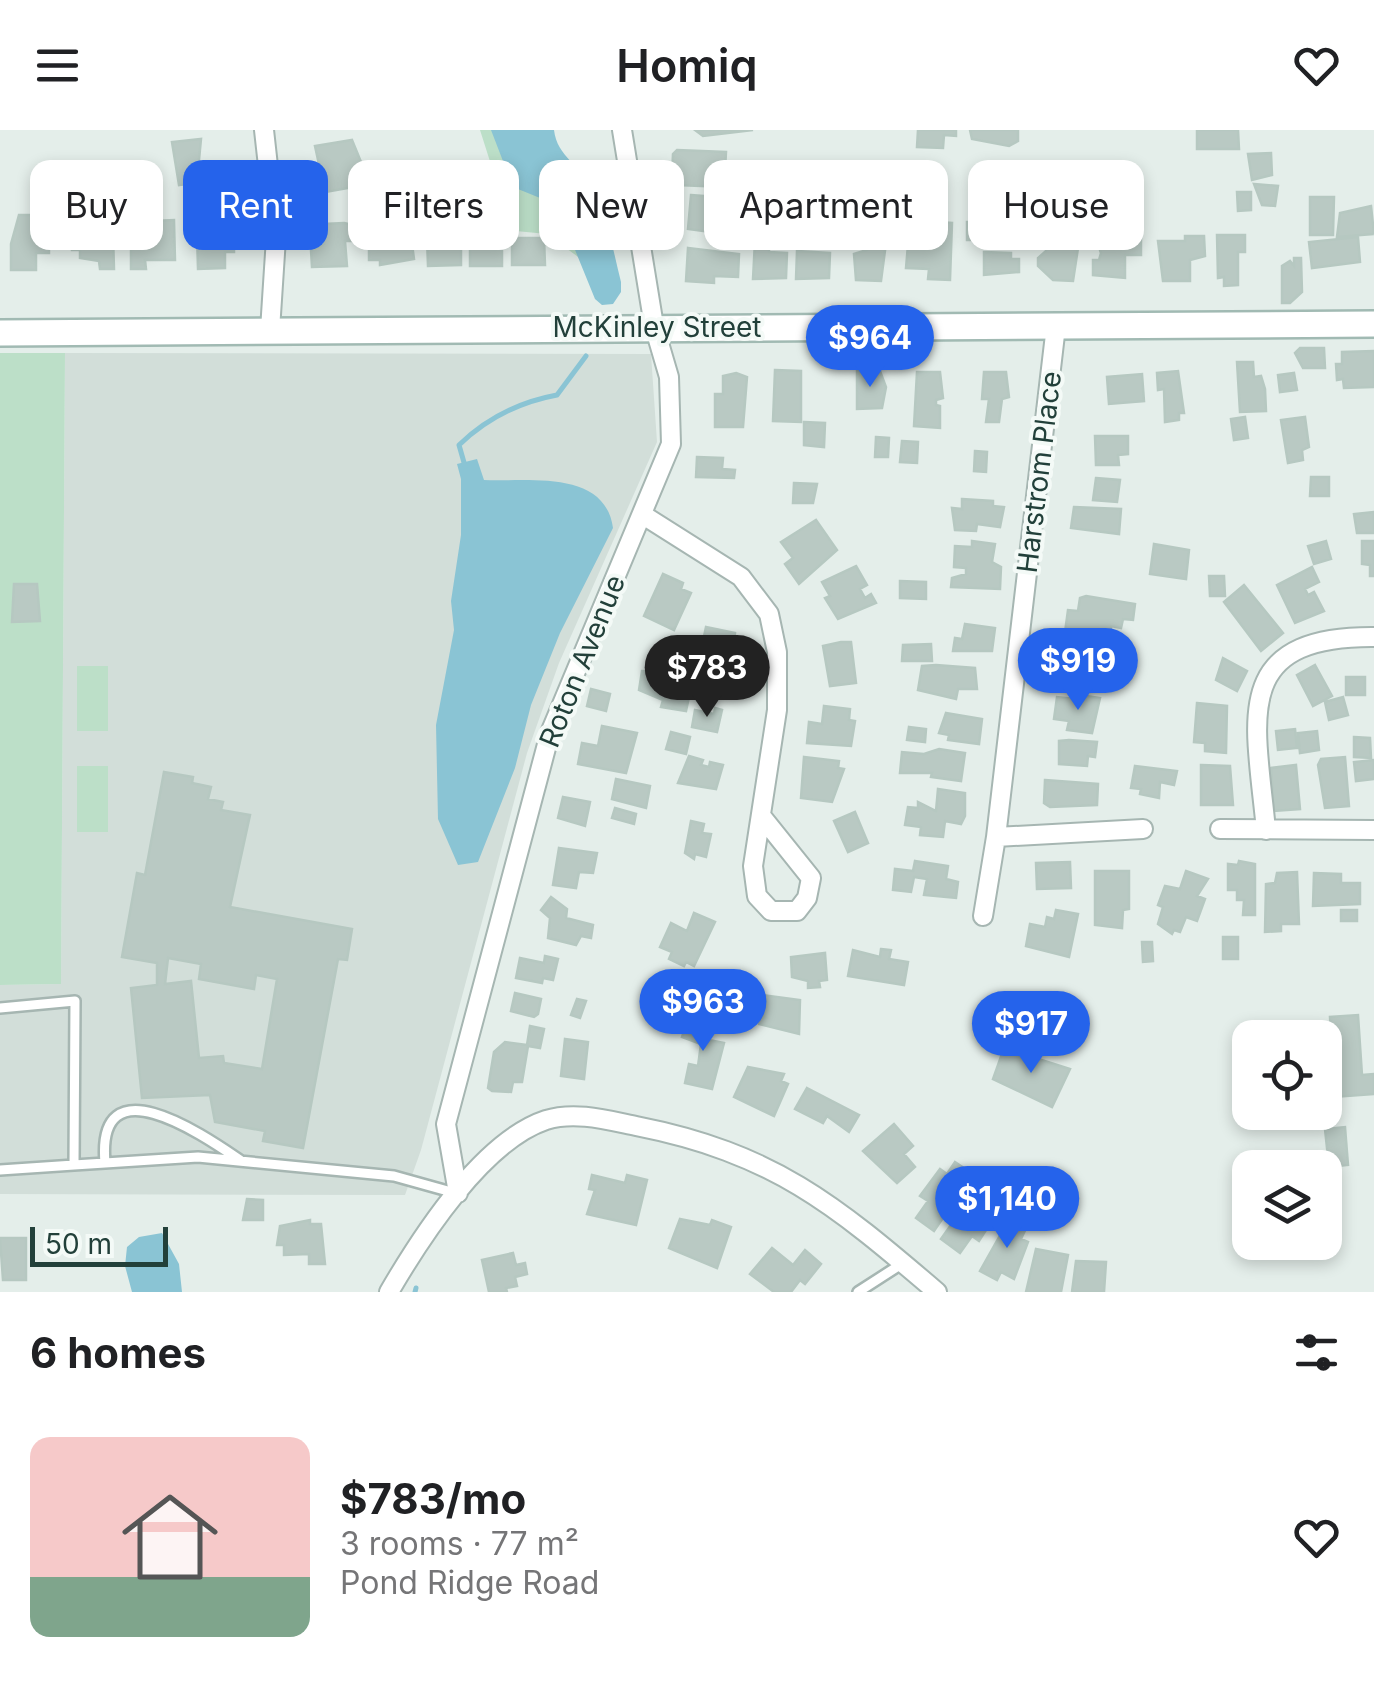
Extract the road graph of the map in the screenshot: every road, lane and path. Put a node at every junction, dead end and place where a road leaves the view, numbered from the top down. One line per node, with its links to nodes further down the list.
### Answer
1 (264, 130): 6 (street)
2 (622, 130): 4 (street, Roton Avenue)
3 (1374, 324): 5 (main road, McKinley Street)
4 (654, 326): 5 (main road, McKinley Street); 6 (main road, McKinley Street); 8 (street, Roton Avenue)
5 (1056, 326): 15 (street, Harstrom Place)
6 (270, 330): 7 (main road, McKinley Street)
7 (0, 333)
8 (643, 516): 10 (street); 22 (street, Roton Avenue)
9 (1374, 637): 13 (street)
10 (762, 817): 10 (street)
11 (1220, 829): 13 (street)
12 (1143, 830): 15 (street)
13 (1266, 830): 14 (street)
14 (1374, 830)
15 (996, 837): 16 (street, Harstrom Place)
16 (983, 916)
17 (0, 1008): 20 (lane)
18 (105, 1162): 19 (lane); 19 (lane); 20 (lane)
19 (242, 1162): 22 (lane)
20 (74, 1165): 21 (lane)
21 (0, 1170)
22 (458, 1194): 23 (street); 24 (street)
23 (903, 1263): 25 (lane); 26 (street)
24 (389, 1292)
25 (858, 1292)
26 (937, 1292)

